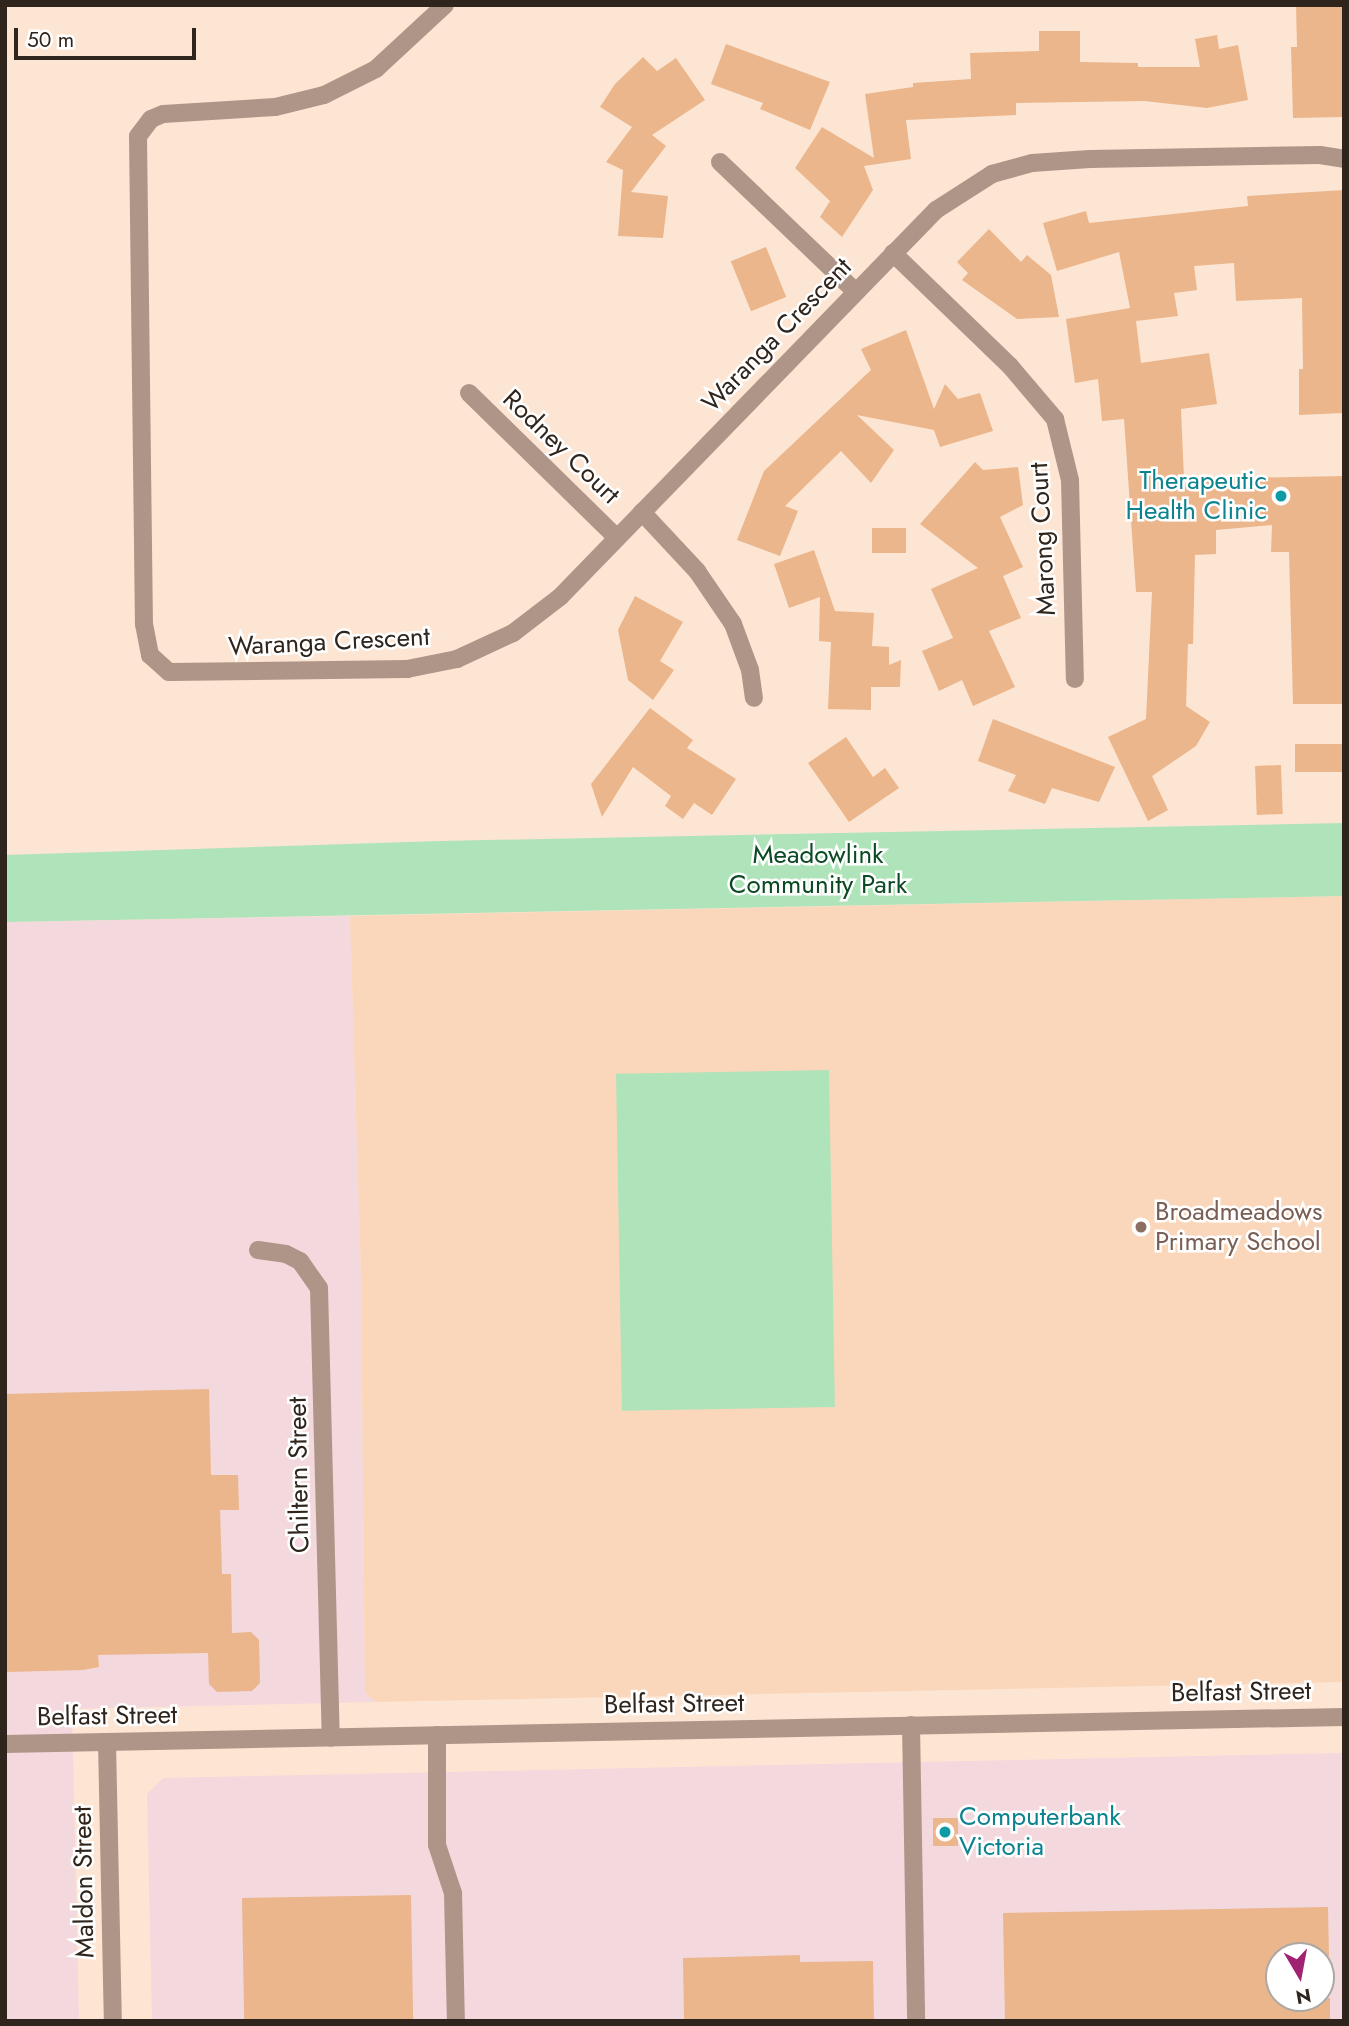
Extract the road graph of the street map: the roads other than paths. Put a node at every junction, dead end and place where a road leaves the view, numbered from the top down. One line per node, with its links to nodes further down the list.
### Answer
1 (445, 5): 10 (street, Waranga Crescent)
2 (1344, 150): 3 (street, Waranga Crescent)
3 (1320, 155): 4 (street, Waranga Crescent); 6 (street, Waranga Crescent)
4 (1344, 159)
5 (720, 162): 7 (street)
6 (893, 253): 7 (street, Waranga Crescent); 11 (street, Marong Court)
7 (856, 292): 9 (street, Waranga Crescent)
8 (469, 393): 10 (street, Rodney Court)
9 (642, 512): 10 (street, Waranga Crescent); 12 (street)
10 (617, 538)
11 (1076, 679)
12 (754, 698)
13 (258, 1250): 17 (street, Chiltern Street)
14 (1344, 1717): 15 (street, Belfast Street)
15 (911, 1726): 16 (street, Belfast Street); 22 (street)
16 (437, 1735): 17 (street, Belfast Street); 21 (street)
17 (331, 1738): 18 (street, Belfast Street)
18 (107, 1742): 19 (street, Belfast Street); 20 (street, Maldon Street)
19 (5, 1744)
20 (113, 2021)
21 (456, 2021)
22 (916, 2021)

